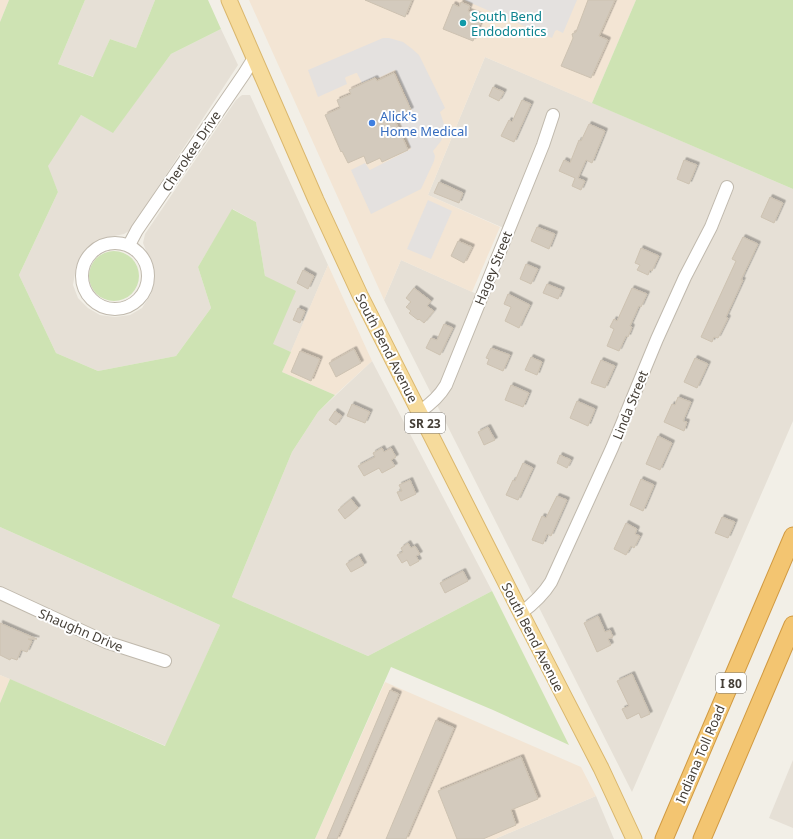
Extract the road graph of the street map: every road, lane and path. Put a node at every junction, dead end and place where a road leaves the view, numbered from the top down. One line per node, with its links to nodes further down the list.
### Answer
1 (229, 0): 2 (main road, South Bend Avenue / SR 23)
2 (254, 58): 5 (street, Cherokee Drive); 6 (main road, South Bend Avenue / SR 23)
3 (553, 115): 6 (street, Hagey Street)
4 (727, 188): 9 (street, Linda Street)
5 (129, 245): 5 (street)
6 (419, 412): 9 (main road, South Bend Avenue / SR 23)
7 (793, 536): 12 (highway, Indiana Toll Road / I 80)
8 (0, 593): 11 (street, Shaughn Drive)
9 (521, 613): 13 (main road, South Bend Avenue / SR 23)
10 (793, 625): 14 (highway, I 80)
11 (165, 661)
12 (666, 834)
13 (634, 839)
14 (702, 839)

